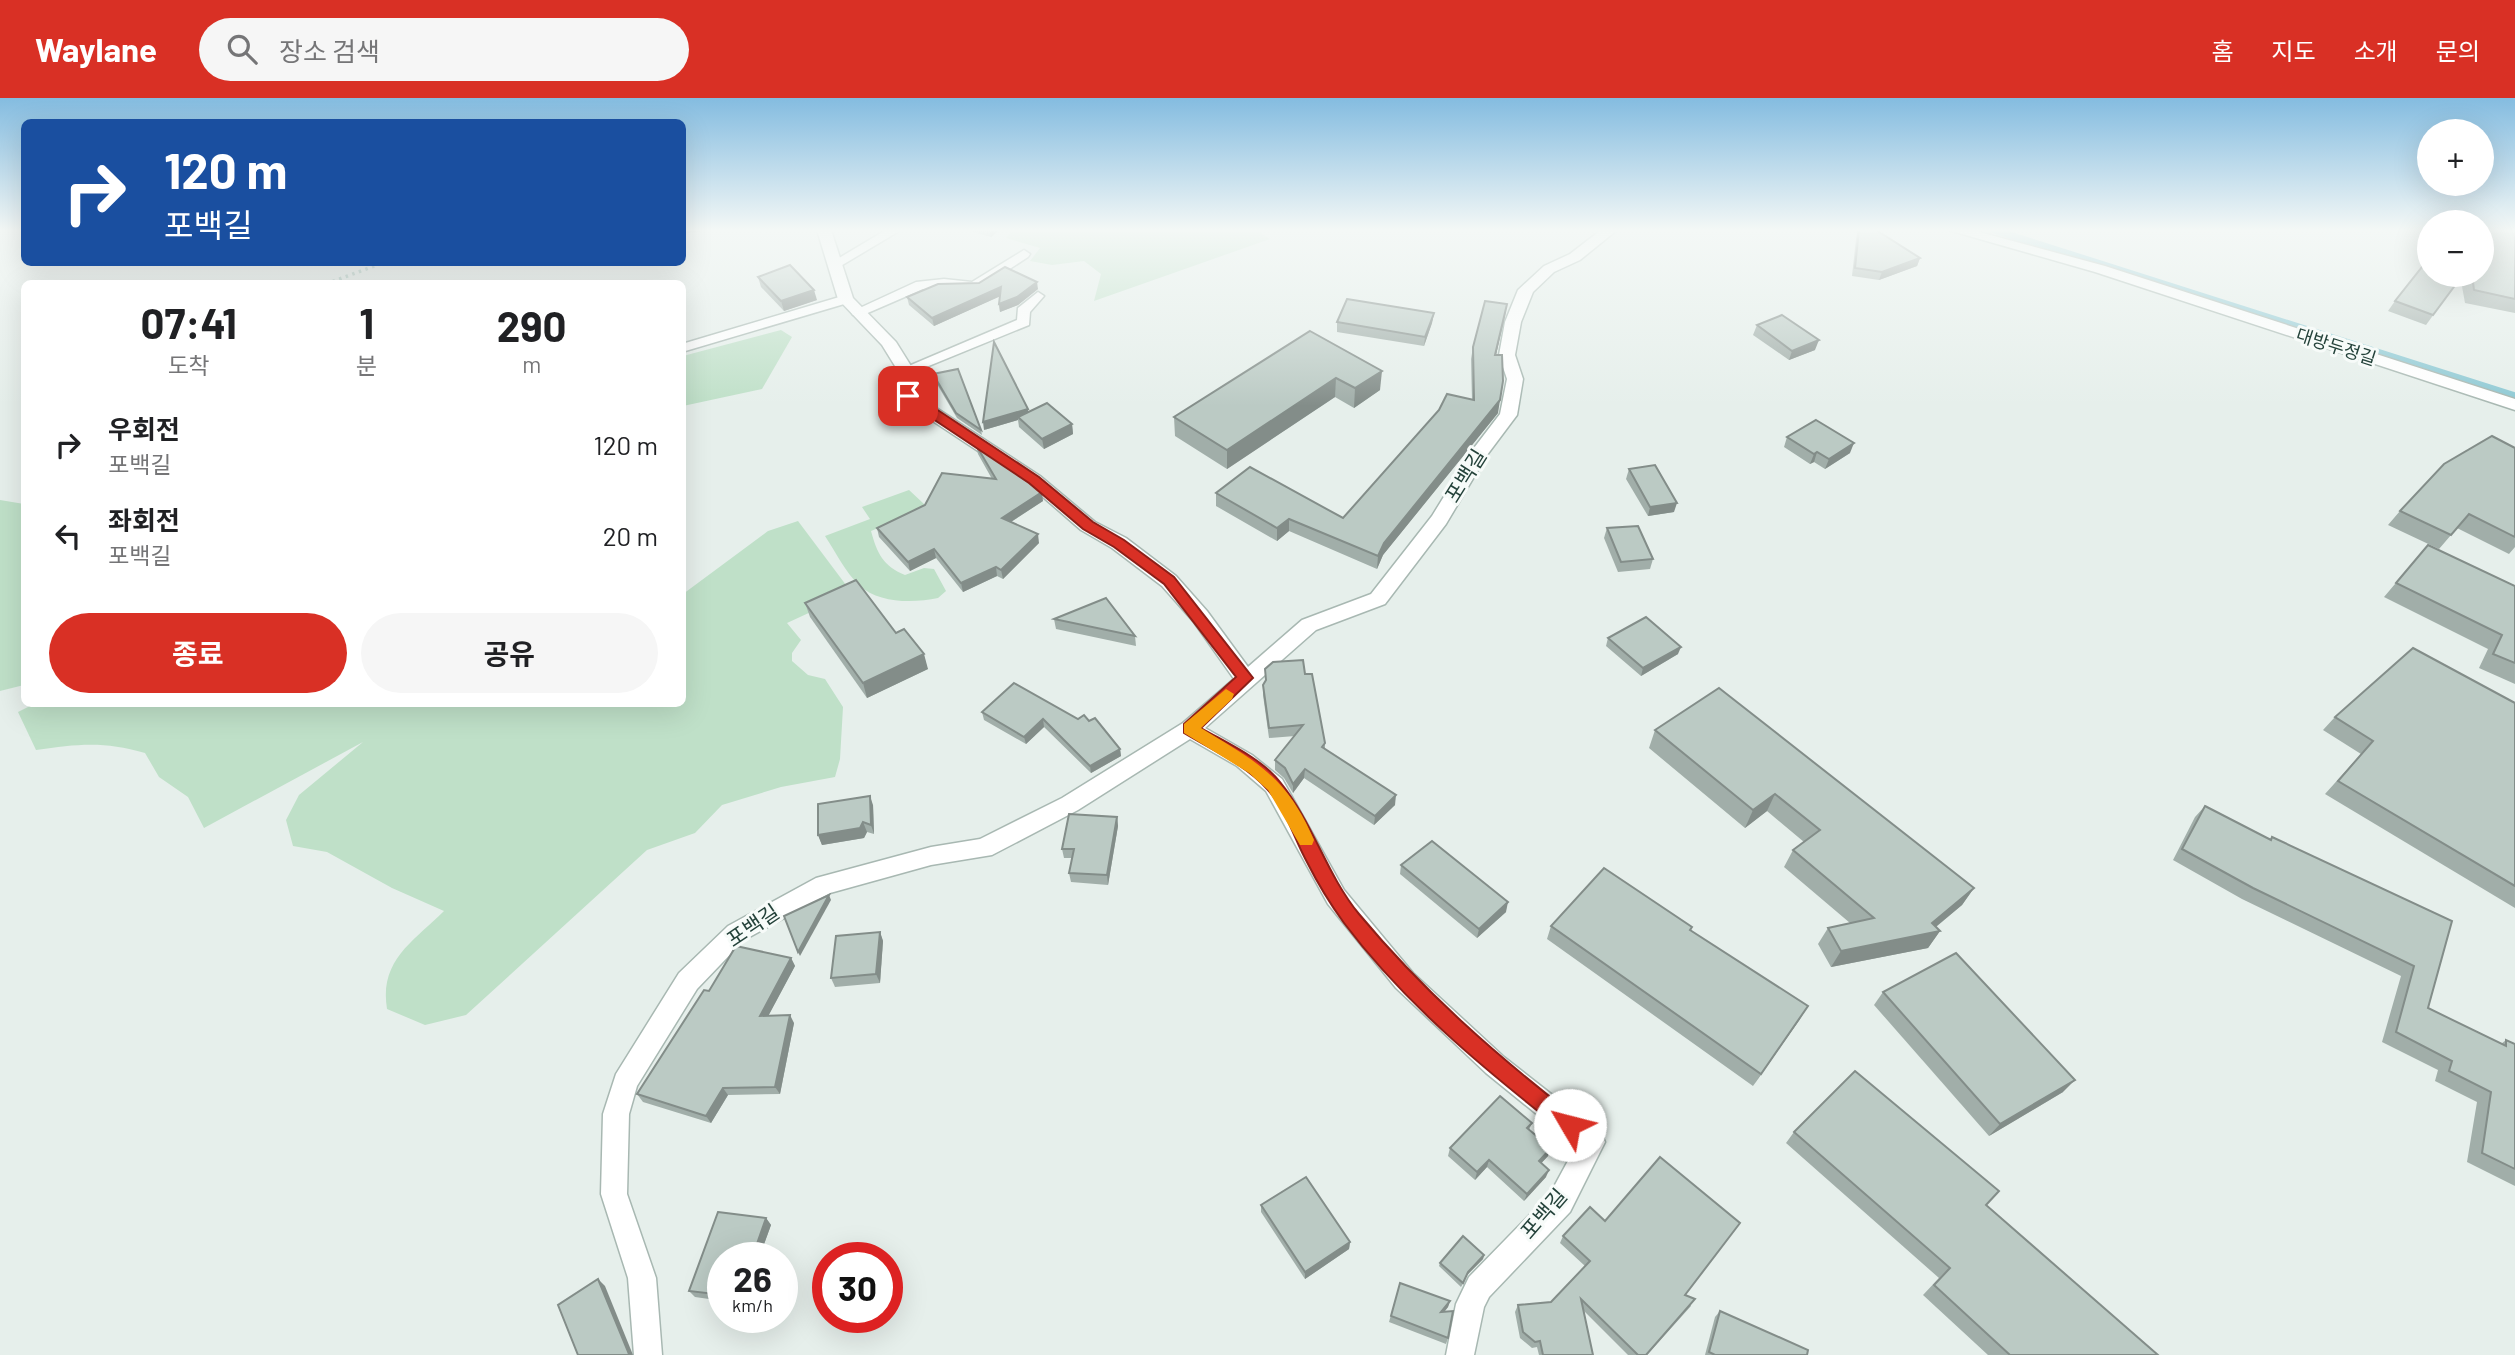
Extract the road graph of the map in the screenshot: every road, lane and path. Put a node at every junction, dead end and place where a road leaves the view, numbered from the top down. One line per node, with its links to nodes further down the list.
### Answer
1 (845, 289): 6 (street)
2 (909, 289): 6 (lane)
3 (1527, 289): 10 (street, 포백길)
4 (2157, 289): 9 (street, 대방두정길)
5 (1038, 296): 8 (lane)
6 (852, 306): 7 (lane); 8 (street)
7 (686, 347)
8 (904, 371): 10 (street)
9 (2515, 405)
10 (1245, 678): 11 (street, 포백길)
11 (1190, 729): 12 (street, 포백길); 13 (street, 포백길)
12 (648, 1355)
13 (1460, 1355)

